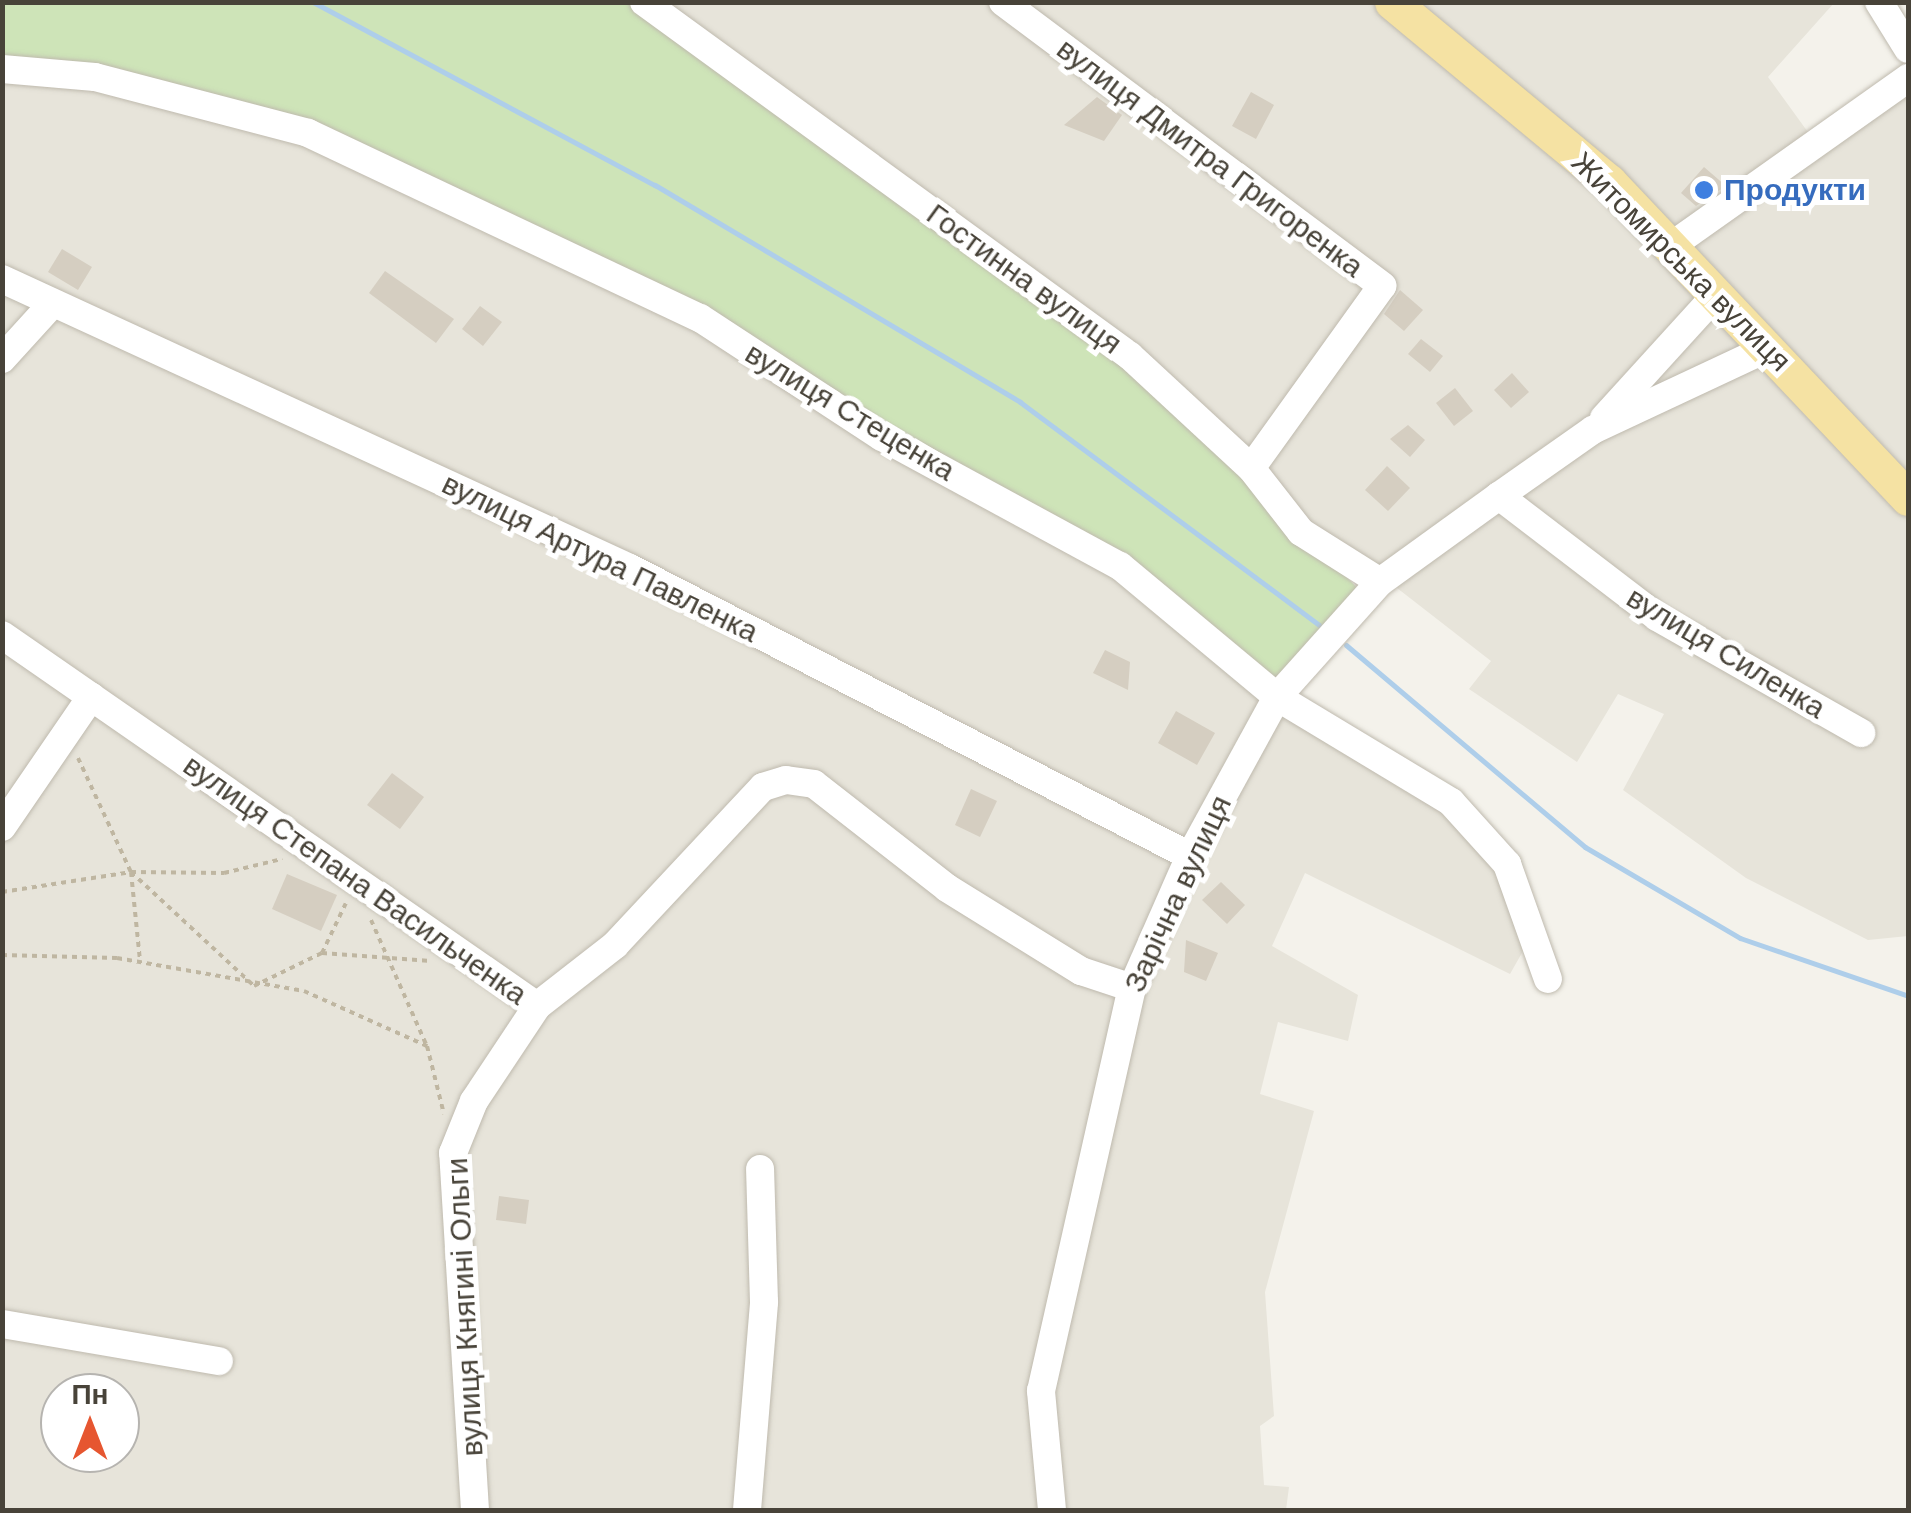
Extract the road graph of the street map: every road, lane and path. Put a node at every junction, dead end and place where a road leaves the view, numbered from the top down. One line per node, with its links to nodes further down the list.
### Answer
1 (644, 2): 15 (street, Гостинна вулиця)
2 (1003, 2): 15 (street, вулиця Дмитра Григоренка)
3 (1392, 2): 8 (main road, Житомирська вулиця)
4 (1879, 2): 5 (street)
5 (1908, 48)
6 (2, 69): 21 (street, вулиця Стеценка)
7 (1908, 78): 8 (street)
8 (1670, 246): 10 (main road, Житомирська вулиця)
9 (2, 279): 11 (street, вулиця Артура Павленка)
10 (1717, 294): 12 (main road, Житомирська вулиця); 14 (street, Зарічна вулиця)
11 (52, 304): 13 (street); 25 (street, вулиця Артура Павленка)
12 (1768, 348): 14 (street, Зарічна вулиця); 17 (main road, Житомирська вулиця)
13 (2, 359)
14 (1594, 430): 16 (street, Зарічна вулиця)
15 (1251, 468): 18 (street, Гостинна вулиця)
16 (1499, 496): 18 (street, Зарічна вулиця); 23 (street, вулиця Силенка)
17 (1908, 498)
18 (1380, 582): 21 (street, Зарічна вулиця)
19 (2, 635): 20 (street, вулиця Степана Васильченка)
20 (91, 697): 22 (street); 26 (street, вулиця Степана Васильченка)
21 (1277, 698): 25 (street, Зарічна вулиця); 35 (street, вулиця Стеценка)
22 (66, 731): 24 (street); 27 (path)
23 (1861, 733)
24 (2, 826)
25 (1190, 856): 37 (street, Зарічна вулиця)
26 (327, 857): 27 (path); 30 (path); 38 (street, вулиця Степана Васильченка)
27 (131, 872): 28 (path); 33 (path); 36 (path)
28 (2, 892)
29 (362, 905): 31 (path)
30 (322, 952): 31 (path); 36 (path)
31 (390, 952): 34 (path); 39 (path)
32 (2, 956): 33 (path)
33 (140, 962): 36 (path)
34 (442, 964)
35 (1548, 979)
36 (254, 986): 39 (path)
37 (1132, 988): 38 (street, вулиця Степана Васильченка); 46 (street, Зарічна вулиця)
38 (536, 1006): 40 (street, вулиця Княгині Ольги)
39 (427, 1046): 40 (path)
40 (453, 1152): 44 (street, вулиця Княгині Ольги)
41 (760, 1169): 45 (street)
42 (2, 1324): 43 (street)
43 (219, 1360)
44 (475, 1510)
45 (747, 1510)
46 (1052, 1510)

